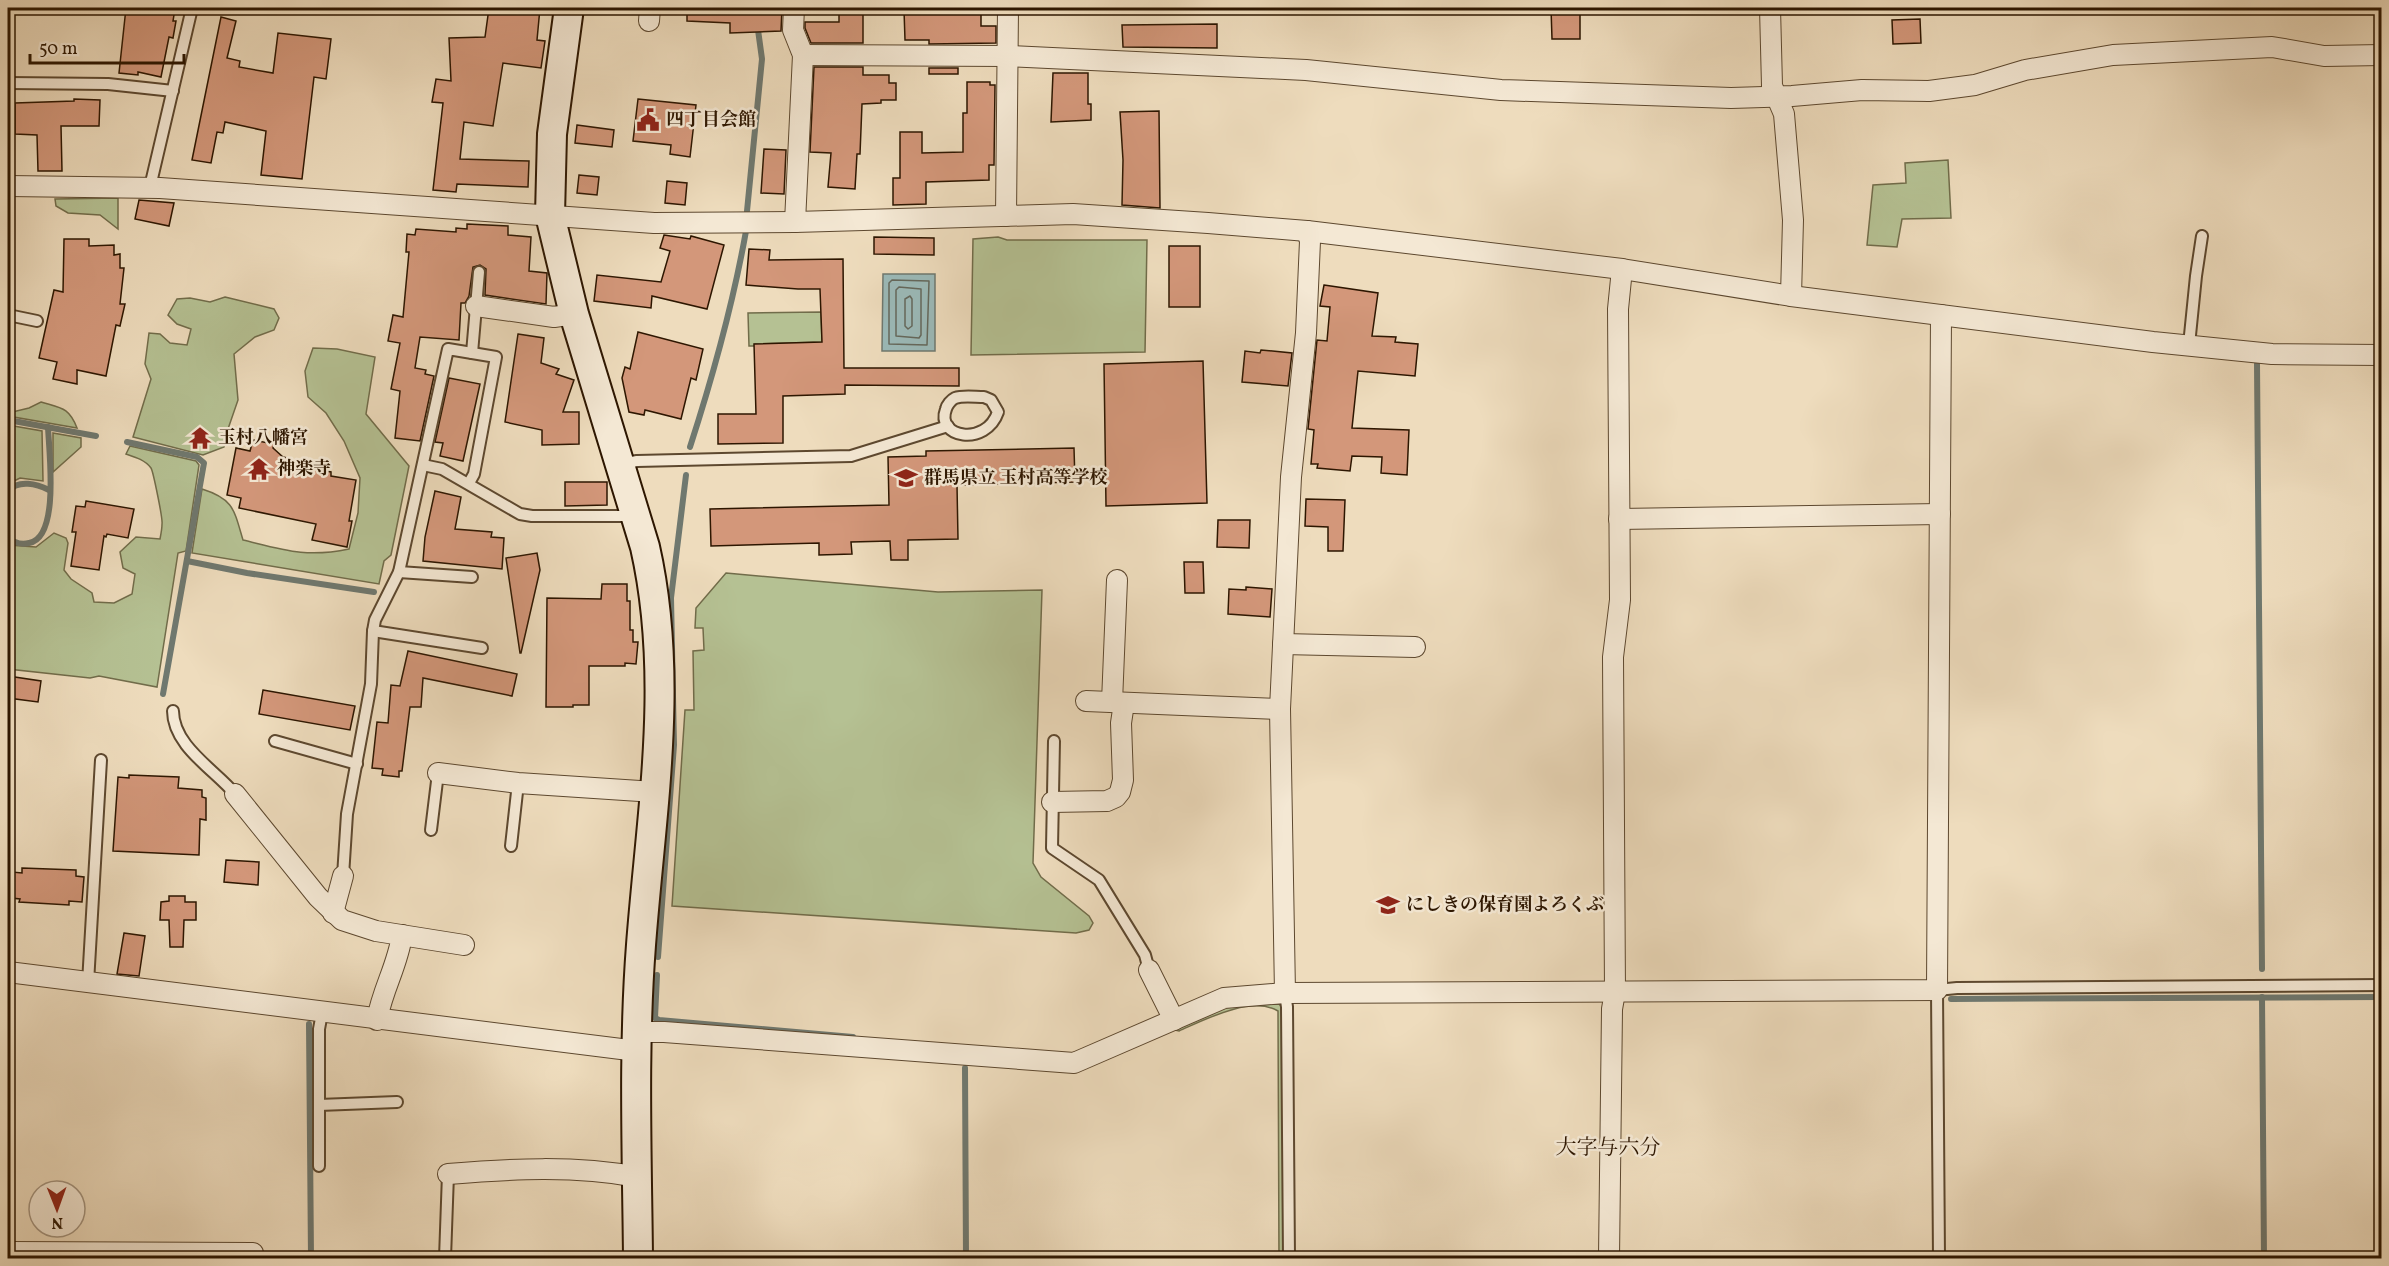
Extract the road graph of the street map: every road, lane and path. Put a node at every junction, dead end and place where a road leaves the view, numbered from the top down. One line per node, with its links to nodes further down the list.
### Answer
1 (192, 8): 10 (lane)
2 (569, 8): 14 (street)
3 (794, 8): 6 (street)
4 (1008, 8): 8 (street)
5 (1770, 8): 11 (street)
6 (803, 55): 8 (street); 16 (street)
7 (2382, 55): 11 (street)
8 (1008, 56): 11 (street); 15 (street)
9 (8, 83): 10 (lane)
10 (173, 91): 13 (lane)
11 (1777, 97): 21 (street)
12 (8, 186): 13 (street)
13 (150, 187): 14 (street)
14 (550, 215): 16 (street); 23 (street)
15 (1006, 216): 16 (street); 17 (street)
16 (795, 222)
17 (1307, 231): 19 (street); 41 (street)
18 (2202, 236): 27 (lane)
19 (1622, 269): 21 (street); 36 (street)
20 (479, 272): 22 (lane)
21 (1791, 296): 25 (street)
22 (476, 306): 23 (street); 28 (lane)
23 (574, 314): 31 (street)
24 (8, 315): 26 (lane)
25 (1941, 315): 27 (street); 34 (street)
26 (37, 321)
27 (2189, 345): 29 (street)
28 (472, 353): 32 (lane); 33 (lane)
29 (2382, 355)
30 (948, 426): 30 (lane); 31 (lane)
31 (621, 464): 35 (street)
32 (423, 465): 33 (lane); 37 (lane)
33 (469, 483): 35 (lane)
34 (1940, 514): 36 (street); 67 (street)
35 (636, 516): 54 (street)
36 (1619, 519): 68 (street)
37 (399, 572): 38 (lane); 40 (lane)
38 (472, 577)
39 (1117, 580): 45 (street)
40 (372, 631): 43 (lane); 51 (lane)
41 (1284, 644): 42 (street); 46 (street)
42 (1414, 647)
43 (482, 648)
44 (1086, 701): 45 (street)
45 (1118, 703): 46 (street); 56 (street)
46 (1280, 709): 69 (street)
47 (174, 711): 55 (lane)
48 (275, 741): 51 (lane)
49 (1054, 741): 56 (lane)
50 (101, 760): 65 (lane)
51 (357, 764): 59 (lane)
52 (438, 773): 53 (street); 57 (lane)
53 (518, 783): 54 (street); 58 (lane)
54 (655, 792): 73 (street)
55 (235, 794): 60 (street)
56 (1052, 802): 63 (lane)
57 (431, 830)
58 (511, 846)
59 (343, 876): 60 (street)
60 (333, 913): 61 (street)
61 (402, 935): 62 (street); 71 (street)
62 (464, 945)
63 (1149, 970): 72 (street)
64 (8, 972): 65 (street)
65 (88, 983): 70 (street)
66 (2382, 985): 67 (lane)
67 (1937, 990): 68 (street); 85 (lane)
68 (1616, 992): 69 (street); 84 (street)
69 (1285, 993): 72 (street); 83 (lane)
70 (322, 1013): 71 (street); 75 (lane)
71 (376, 1020): 73 (street)
72 (1174, 1020): 73 (street)
73 (638, 1042): 78 (street)
74 (397, 1102): 75 (lane)
75 (319, 1105): 76 (lane)
76 (319, 1166)
77 (448, 1174): 78 (street); 81 (lane)
78 (637, 1177): 82 (street)
79 (8, 1252): 80 (street)
80 (253, 1252)
81 (445, 1258)
82 (638, 1258)
83 (1289, 1258)
84 (1609, 1258)
85 (1940, 1258)

